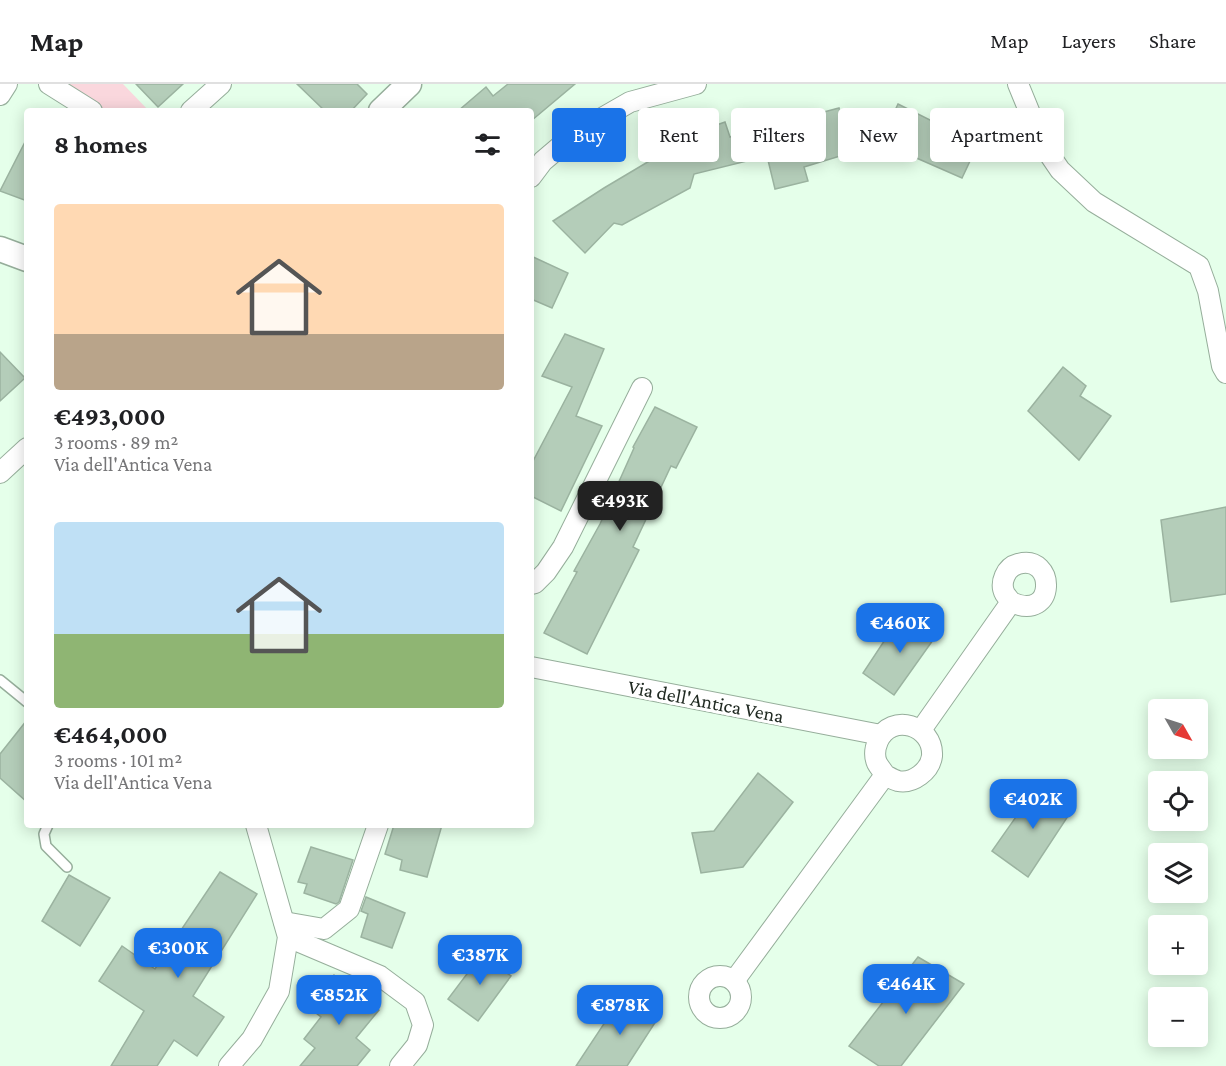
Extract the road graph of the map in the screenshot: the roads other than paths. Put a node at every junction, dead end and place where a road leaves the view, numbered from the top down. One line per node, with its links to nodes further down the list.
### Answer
1 (7, 84): 7 (street)
2 (49, 84): 8 (street)
3 (221, 84): 9 (street)
4 (409, 84): 10 (street)
5 (696, 84): 11 (street)
6 (1018, 84): 14 (street)
7 (0, 95)
8 (87, 108)
9 (194, 108)
10 (384, 108)
11 (534, 173)
12 (0, 249): 13 (street)
13 (24, 259)
14 (1226, 373)
15 (642, 388): 18 (street)
16 (24, 451): 17 (street)
17 (0, 473)
18 (534, 583)
19 (1011, 602): 23 (street)
20 (534, 668): 24 (street, Via dell'Antica Vena)
21 (0, 680): 22 (lane)
22 (24, 700)
23 (921, 730): 24 (street); 25 (street)
24 (881, 735): 25 (street)
25 (885, 775): 31 (street)
26 (47, 828): 29 (lane)
27 (257, 828): 30 (street)
28 (377, 828): 30 (street)
29 (67, 867)
30 (286, 929): 32 (street); 33 (street)
31 (734, 981)
32 (229, 1066)
33 (400, 1066)

